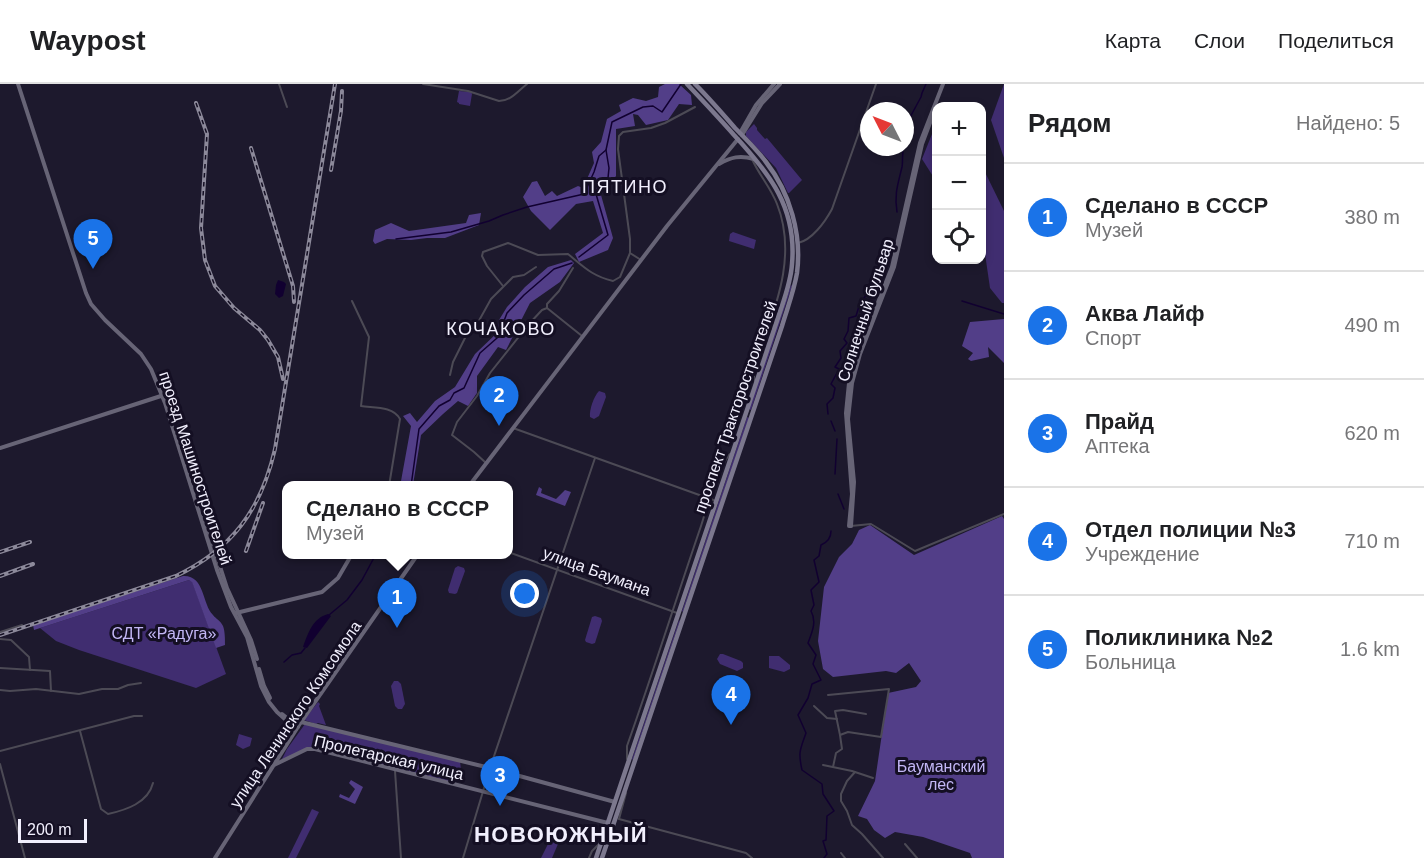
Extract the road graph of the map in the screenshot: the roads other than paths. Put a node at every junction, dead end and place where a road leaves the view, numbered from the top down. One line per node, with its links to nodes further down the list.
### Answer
1 (19, 84): 30 (main road, проезд Машиностроителей)
2 (279, 84): 13 (street)
3 (423, 84): 4 (street)
4 (527, 84)
5 (687, 84): 11 (main road, проспект Тракторостроителей)
6 (695, 84): 11 (main road, проспект Тракторостроителей)
7 (780, 84): 10 (main road)
8 (876, 84): 19 (street)
9 (944, 84): 12 (main road, Солнечный бульвар)
10 (773, 87): 16 (main road)
11 (700, 93): 16 (main road, проспект Тракторостроителей)
12 (937, 102)
13 (287, 107)
14 (695, 107): 20 (street)
15 (932, 115): 42 (main road, Солнечный бульвар)
16 (738, 134): 17 (main road, проспект Тракторостроителей); 18 (main road); 19 (main road, проспект Тракторостроителей)
17 (754, 159): 18 (main road); 29 (street); 29 (main road, проспект Тракторостроителей)
18 (716, 166): 21 (main road)
19 (798, 243): 31 (main road, проспект Тракторостроителей)
20 (630, 253): 21 (street); 24 (street)
21 (641, 260): 27 (main road)
22 (536, 267): 24 (street)
23 (573, 268): 26 (street)
24 (503, 286): 28 (street)
25 (352, 301): 37 (street)
26 (547, 306): 27 (street); 36 (street)
27 (582, 336): 32 (main road)
28 (450, 375)
29 (756, 385): 31 (main road, проспект Тракторостроителей)
30 (164, 395): 33 (main road); 48 (main road, проезд Машиностроителей)
31 (748, 416): 34 (main road, проспект Тракторостроителей); 49 (main road, проспект Тракторостроителей)
32 (513, 428): 35 (street); 36 (main road)
33 (0, 448)
34 (734, 450): 39 (street, проспект Тракторостроителей); 40 (main road, проспект Тракторостроителей)
35 (595, 458): 39 (street); 46 (street)
36 (486, 463): 38 (main road)
37 (390, 481)
38 (473, 481)
39 (710, 499): 40 (street); 47 (street, проспект Тракторостроителей)
40 (717, 501): 49 (main road, проспект Тракторостроителей)
41 (1004, 514): 42 (street)
42 (850, 526)
43 (513, 554): 46 (street, улица Баумана)
44 (350, 559): 48 (main road)
45 (415, 559): 63 (main road, улица Ленинского Комсомола)
46 (557, 569): 47 (street, улица Баумана); 75 (street)
47 (672, 611): 49 (street, улица Баумана); 68 (street, проспект Тракторостроителей)
48 (236, 614): 64 (main road, проезд Машиностроителей)
49 (681, 614): 66 (main road, проспект Тракторостроителей); 80 (main road, проспект Тракторостроителей)
50 (24, 628): 51 (street)
51 (0, 632)
52 (0, 639): 54 (street)
53 (0, 668): 54 (street)
54 (30, 670): 57 (street)
55 (141, 683): 57 (street)
56 (0, 690): 57 (street)
57 (51, 691)
58 (828, 695): 67 (street)
59 (814, 706): 62 (street)
60 (866, 714): 62 (street)
61 (142, 716): 65 (street)
62 (837, 719): 67 (street)
63 (301, 722): 64 (main road, улица Ленинского Комсомола); 75 (main road, Пролетарская улица)
64 (297, 728): 73 (main road, улица Ленинского Комсомола)
65 (80, 730): 69 (street); 79 (street)
66 (638, 734): 68 (street); 70 (main road, проспект Тракторостроителей)
67 (840, 735): 74 (street)
68 (630, 737): 70 (street, проспект Тракторостроителей)
69 (0, 752)
70 (628, 762): 82 (main road, проспект Тракторостроителей)
71 (0, 764): 88 (street)
72 (823, 765): 74 (street)
73 (273, 766): 76 (main road, Пролетарская улица); 89 (main road, улица Ленинского Комсомола)
74 (833, 767): 77 (street)
75 (490, 768): 81 (street); 82 (main road, Пролетарская улица)
76 (395, 769): 81 (main road, Пролетарская улица); 90 (street)
77 (855, 772): 78 (street); 97 (street)
78 (873, 778)
79 (153, 783)
80 (627, 785): 82 (main road, проспект Тракторостроителей); 83 (street)
81 (483, 792): 83 (main road, Пролетарская улица); 91 (street)
82 (617, 804): 83 (main road, проспект Тракторостроителей)
83 (613, 822): 84 (main road, проспект Тракторостроителей); 86 (main road, проспект Тракторостроителей); 95 (street, Пролетарская улица)
84 (601, 842): 86 (main road, проспект Тракторостроителей); 92 (street)
85 (905, 844): 98 (street)
86 (601, 851): 93 (main road, проспект Тракторостроителей); 94 (main road, проспект Тракторостроителей)
87 (841, 853): 96 (street)
88 (25, 858)
89 (215, 858)
90 (401, 858)
91 (463, 858)
92 (589, 858)
93 (596, 858)
94 (602, 858)
95 (752, 858)
96 (845, 858)
97 (883, 858)
98 (917, 858)

